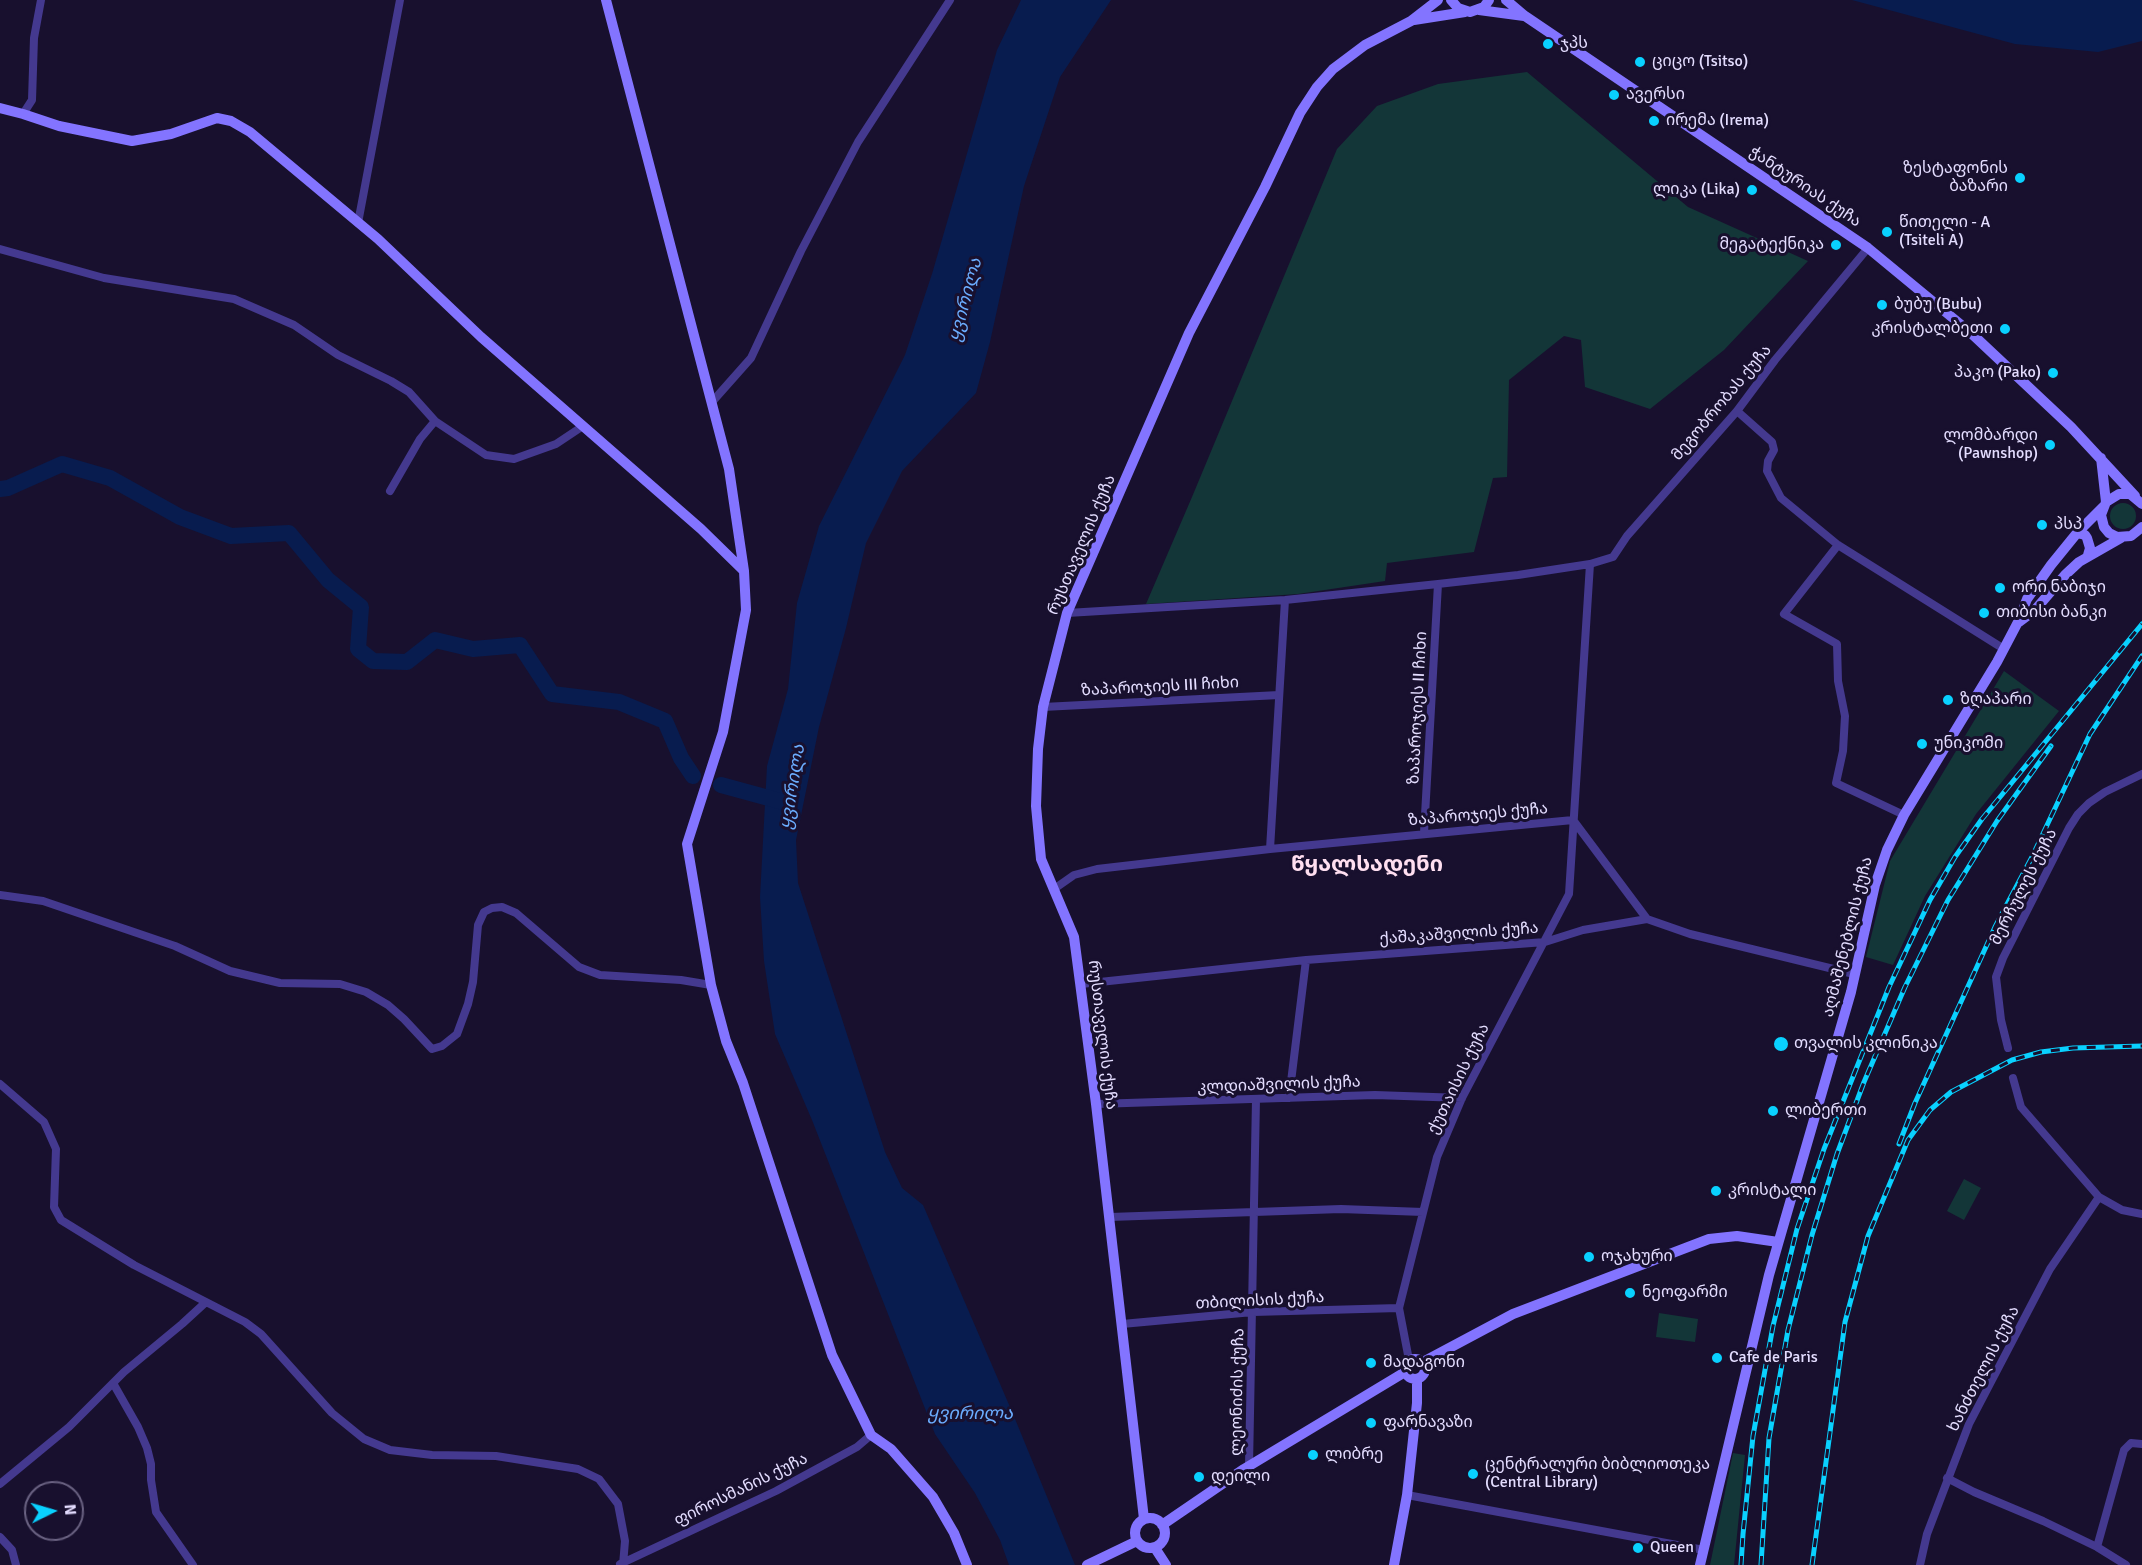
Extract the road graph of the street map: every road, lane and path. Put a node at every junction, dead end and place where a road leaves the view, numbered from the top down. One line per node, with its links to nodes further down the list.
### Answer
1 (41, 0): 14 (street)
2 (400, 0): 15 (street)
3 (606, 0): 18 (street)
4 (950, 0): 18 (street)
5 (1438, 0): 12 (street, რუსთაველის ქუჩა)
6 (1451, 0): 10 (street)
7 (1489, 0): 9 (street)
8 (1506, 0): 11 (street, ჭანტურიას ქუჩა)
9 (1479, 10): 10 (street, რუსთაველის ქუჩა); 11 (street, ჭანტურიას ქუჩა)
10 (1465, 12): 12 (street, რუსთაველის ქუჩა)
11 (1525, 16): 16 (street, ჭანტურიას ქუჩა)
12 (1410, 21): 35 (street, რუსთაველის ქუჩა)
13 (0, 108): 14 (street)
14 (23, 114): 15 (street)
15 (358, 223): 21 (street)
16 (1868, 248): 19 (street, მეგობრობას ქუჩა); 22 (street, ჭანტურიას ქუჩა)
17 (0, 249): 20 (street)
18 (712, 402): 32 (street)
19 (1737, 411): 29 (street); 31 (street, მეგობრობას ქუჩა)
20 (435, 421): 21 (street); 23 (street)
21 (583, 426): 32 (street)
22 (2101, 458): 24 (street, ჭანტურიას ქუჩა); 25 (street)
23 (390, 491)
24 (2138, 500): 25 (street)
25 (2104, 504): 27 (street, აღმაშენებლის ქუჩა); 28 (street)
26 (2140, 532): 28 (street, აღმაშენებლის ქუჩა)
27 (2077, 533): 30 (street); 36 (street, აღმაშენებლის ქუჩა)
28 (2121, 538): 30 (street, აღმაშენებლის ქუჩა)
29 (1838, 545): 37 (street); 41 (street)
30 (2088, 555): 36 (street, აღმაშენებლის ქუჩა)
31 (1590, 564): 33 (street); 42 (street, ქუთაისის ქუჩა)
32 (744, 571): 52 (street)
33 (1438, 584): 34 (street); 43 (street, ზაპაროჯიეს II ჩიხი)
34 (1285, 600): 35 (street); 38 (street)
35 (1068, 613): 39 (street, რუსთაველის ქუჩა)
36 (2019, 622): 37 (street, აღმაშენებლის ქუჩა)
37 (2004, 649): 41 (street, აღმაშენებლის ქუჩა)
38 (1279, 695): 39 (street, ზაპაროჯიეს III ჩიხი); 44 (street)
39 (1043, 707): 45 (street, რუსთაველის ქუჩა)
40 (2142, 774): 53 (street, მერჩულეს ქუჩა)
41 (1904, 815): 50 (street, აღმაშენებლის ქუჩა)
42 (1573, 820): 43 (street, ზაპაროჯიეს ქუჩა); 47 (street, ზაპაროჯიეს ქუჩა); 48 (street, ქუთაისის ქუჩა)
43 (1424, 833): 44 (street, ზაპაროჯიეს ქუჩა)
44 (1270, 849): 45 (street, ზაპაროჯიეს ქუჩა)
45 (1054, 889): 51 (street, რუსთაველის ქუჩა)
46 (0, 894): 52 (street)
47 (1647, 920): 48 (street, ქაშაკაშვილის ქუჩა); 50 (street)
48 (1545, 942): 49 (street, ქაშაკაშვილის ქუჩა); 58 (street, ქუთაისის ქუჩა)
49 (1306, 960): 51 (street, ქაშაკაშვილის ქუჩა); 57 (street)
50 (1854, 974): 66 (street, აღმაშენებლის ქუჩა)
51 (1081, 984): 60 (street, რუსთაველის ქუჩა)
52 (711, 985): 76 (street)
53 (2008, 1048)
54 (2013, 1078): 61 (street)
55 (0, 1084): 56 (street)
56 (4, 1093): 67 (street)
57 (1289, 1098): 58 (street, კლდიაშვილის ქუჩა); 59 (street, კლდიაშვილის ქუჩა)
58 (1461, 1098): 63 (street, ქუთაისის ქუჩა)
59 (1256, 1099): 60 (street, კლდიაშვილის ქუჩა); 62 (street, ლეონიძის ქუჩა)
60 (1096, 1104): 65 (street, რუსთაველის ქუჩა)
61 (2099, 1197): 64 (street); 79 (street, ხანძთელის ქუჩა)
62 (1255, 1211): 63 (street); 65 (street); 69 (street, ლეონიძის ქუჩა)
63 (1423, 1212): 68 (street, ქუთაისის ქუჩა)
64 (2142, 1214)
65 (1110, 1217): 70 (street, რუსთაველის ქუჩა)
66 (1778, 1242): 72 (street); 88 (street, აღმაშენებლის ქუჩა)
67 (206, 1302): 75 (street); 89 (street)
68 (1399, 1308): 69 (street, თბილისის ქუჩა); 71 (street, ქუთაისის ქუჩა)
69 (1253, 1312): 70 (street, თბილისის ქუჩა); 78 (street, ლეონიძის ქუჩა)
70 (1122, 1324): 82 (street, რუსთაველის ქუჩა)
71 (1409, 1360): 72 (street); 73 (street)
72 (1423, 1362): 74 (street)
73 (1405, 1372): 74 (street); 78 (street)
74 (1417, 1379): 81 (street)
75 (113, 1383): 80 (street); 91 (street)
76 (870, 1435): 89 (street, ფიროსმანის ქუჩა); 92 (street)
77 (2142, 1444): 87 (street)
78 (1249, 1466): 83 (street)
79 (1947, 1478): 87 (street); 97 (street, ხანძთელის ქუჩა)
80 (0, 1484)
81 (1407, 1495): 88 (street); 95 (street)
82 (1144, 1520): 83 (street); 85 (street)
83 (1162, 1525): 86 (street)
84 (0, 1537): 90 (street)
85 (1137, 1541): 86 (street); 93 (street)
86 (1155, 1548): 94 (street)
87 (2097, 1548): 98 (street)
88 (1704, 1550): 96 (street, აღმაშენებლის ქუჩა)
89 (621, 1564)
90 (16, 1565)
91 (193, 1565)
92 (967, 1565)
93 (1087, 1565)
94 (1166, 1565)
95 (1394, 1565)
96 (1700, 1565)
97 (1920, 1565)
98 (2126, 1565)

